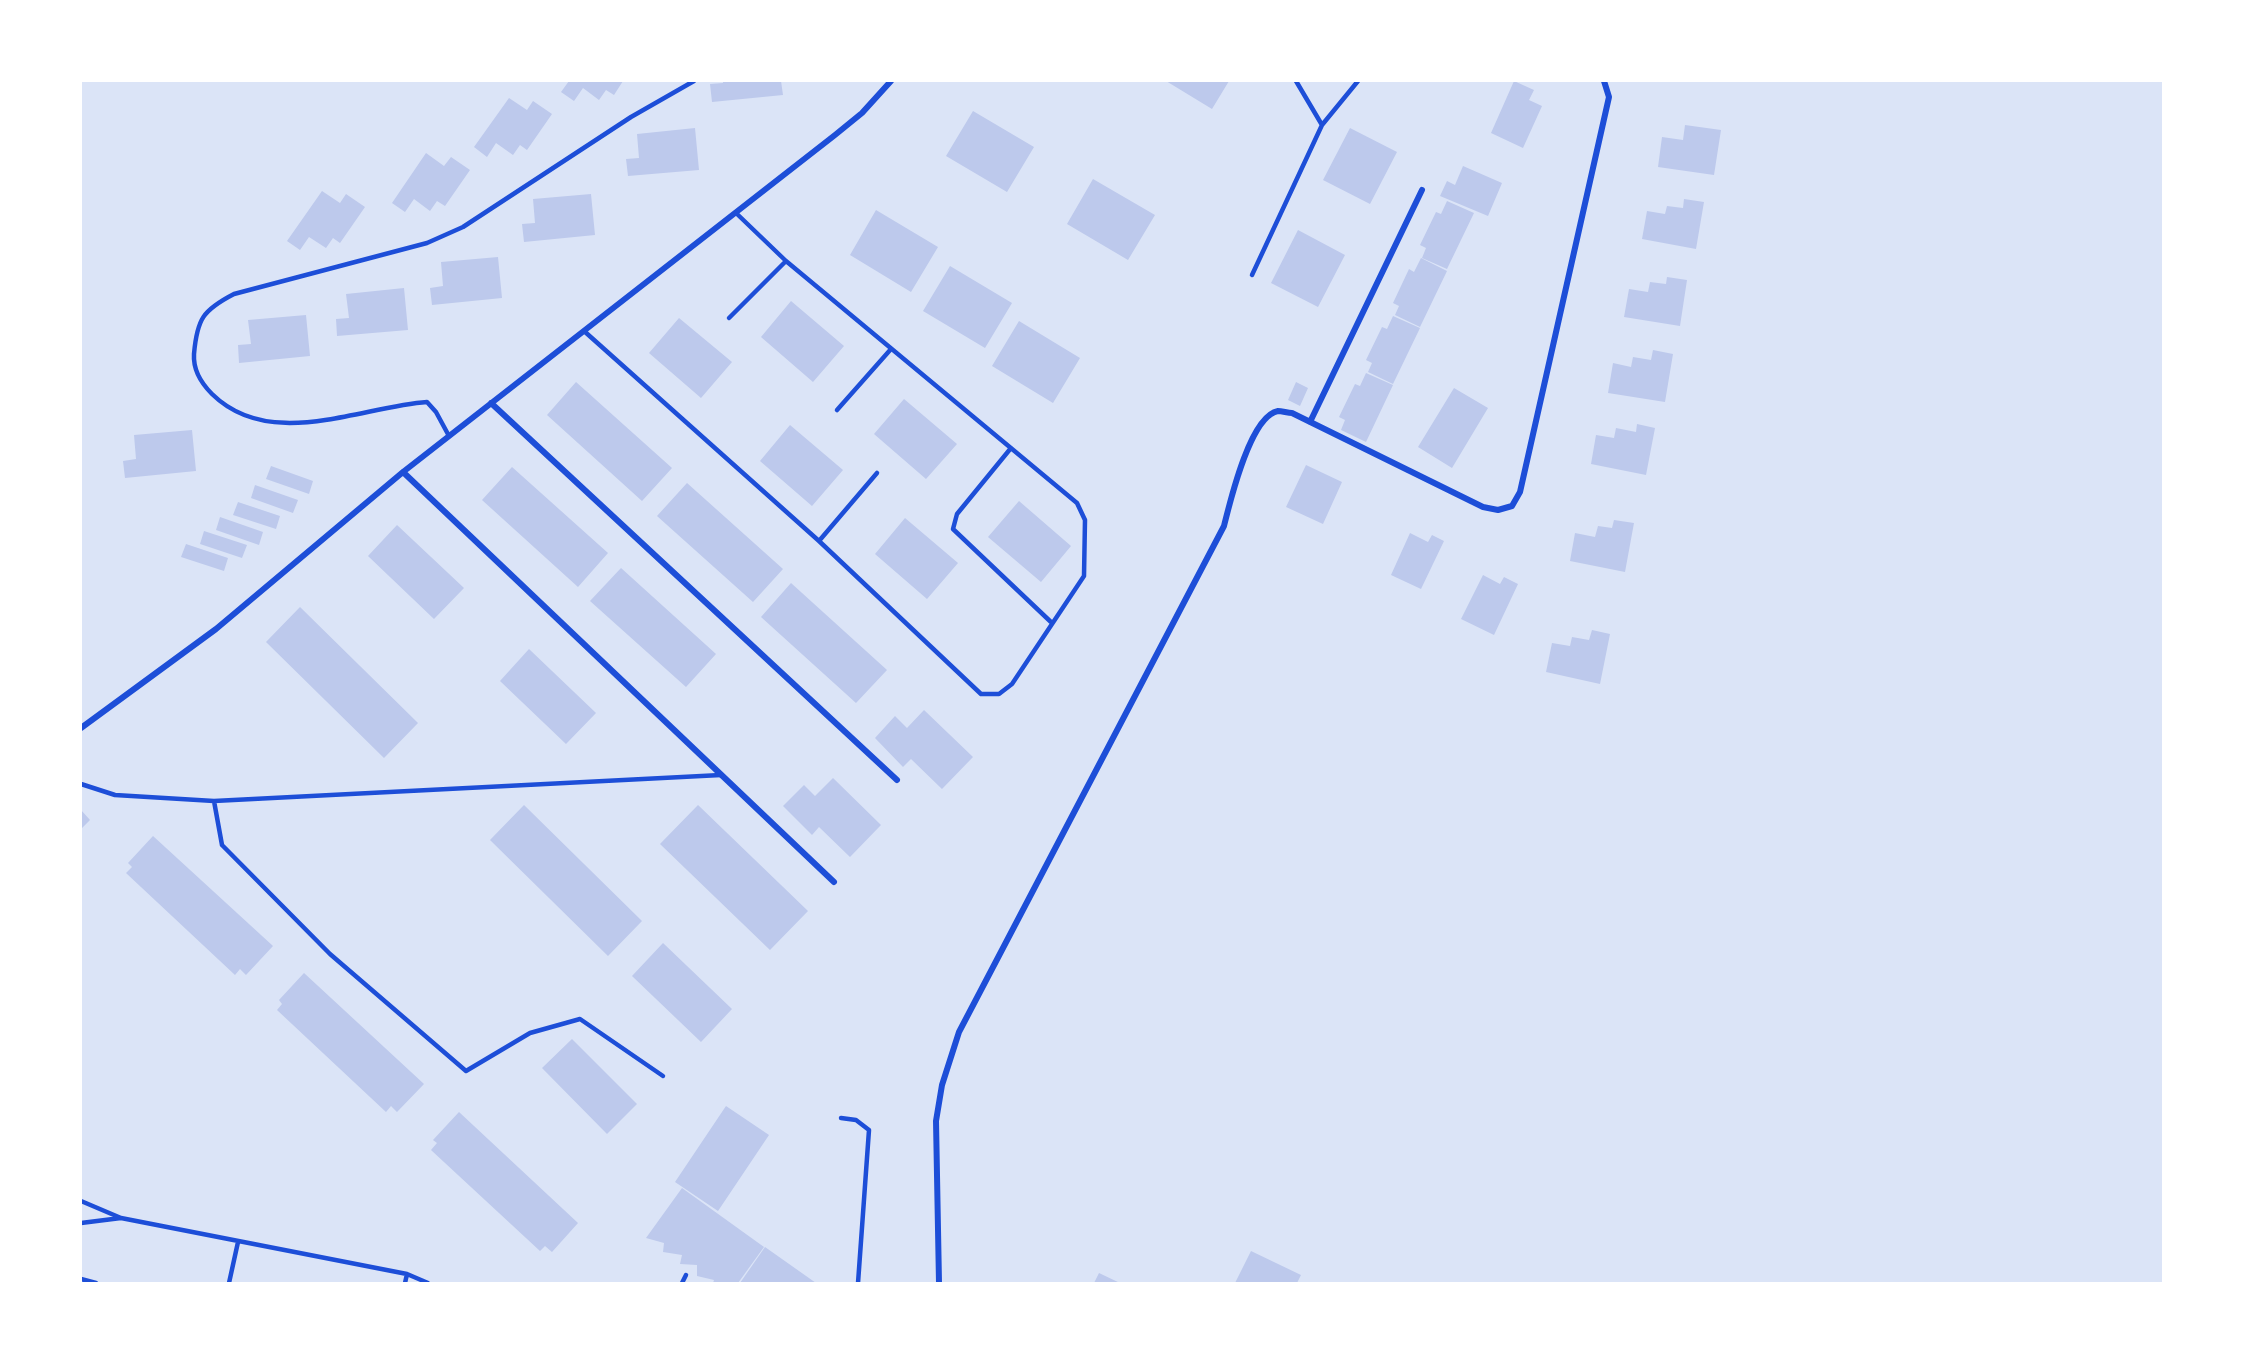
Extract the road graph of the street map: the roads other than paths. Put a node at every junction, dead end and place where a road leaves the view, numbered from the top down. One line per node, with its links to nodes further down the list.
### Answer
1 (694, 81): 17 (lane)
2 (890, 81): 8 (street)
3 (1296, 81): 6 (lane)
4 (1358, 81): 6 (lane)
5 (1604, 81): 16 (street)
6 (1322, 125): 10 (lane)
7 (1422, 190): 16 (street)
8 (736, 213): 9 (lane); 12 (street)
9 (786, 261): 11 (lane); 13 (lane)
10 (1252, 275)
11 (729, 318)
12 (584, 331): 14 (street); 21 (lane)
13 (891, 349): 15 (lane); 18 (lane)
14 (491, 404): 17 (street); 25 (street)
15 (837, 410)
16 (1310, 422): 44 (street)
17 (449, 436): 19 (street)
18 (1011, 448): 22 (lane); 22 (lane)
19 (403, 472): 23 (street); 24 (street)
20 (877, 472): 21 (lane)
21 (819, 541): 22 (lane)
22 (1052, 623)
23 (81, 728)
24 (722, 776): 27 (lane); 28 (street)
25 (897, 780)
26 (81, 784): 27 (lane)
27 (214, 801): 29 (lane)
28 (834, 882)
29 (663, 1076)
30 (841, 1118): 43 (lane)
31 (81, 1201): 32 (lane)
32 (121, 1218): 33 (lane); 34 (lane)
33 (81, 1223)
34 (238, 1242): 35 (lane); 39 (lane)
35 (407, 1274): 40 (lane); 41 (lane)
36 (686, 1275): 42 (lane)
37 (81, 1279): 38 (lane)
38 (96, 1283)
39 (229, 1283)
40 (405, 1283)
41 (428, 1283)
42 (682, 1283)
43 (858, 1283)
44 (939, 1283)

